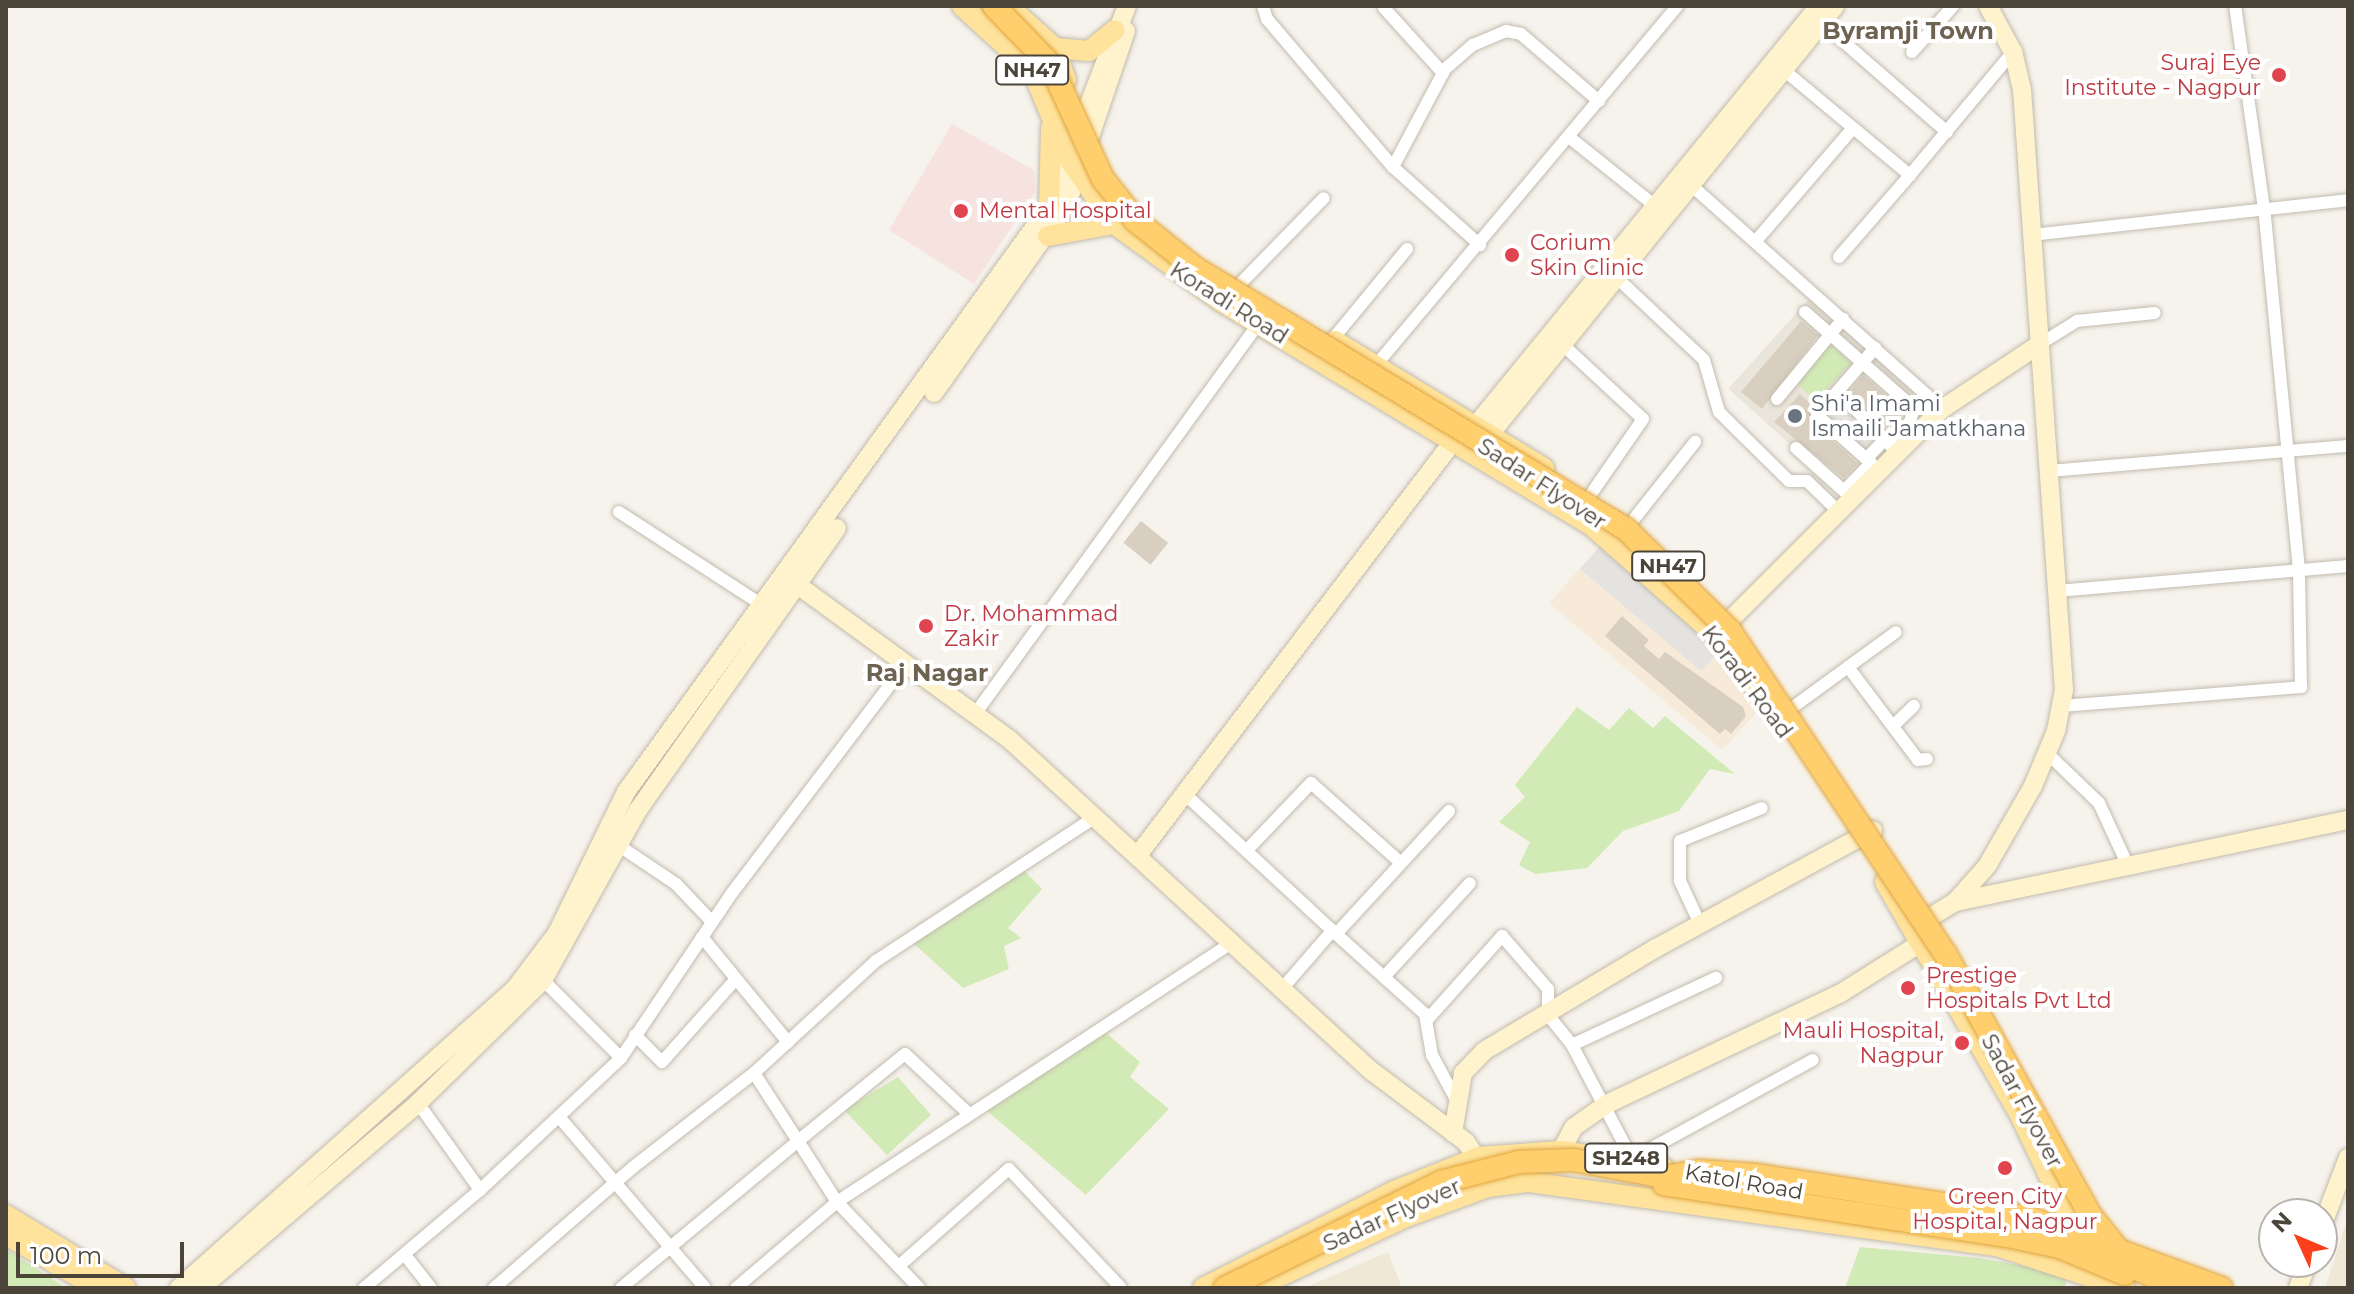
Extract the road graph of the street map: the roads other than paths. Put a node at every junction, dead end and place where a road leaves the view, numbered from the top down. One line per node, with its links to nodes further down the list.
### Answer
1 (962, 6): 21 (main road, Koradi Road / NH47)
2 (976, 6): 146 (highway, Sadar Flyover / NH47, bridge)
3 (994, 6): 163 (highway, Sadar Flyover / NH47, bridge)
4 (1008, 6): 15 (main road, NH47)
5 (1127, 6): 14 (main road)
6 (1139, 6): 26 (main road)
7 (1263, 6): 28 (street)
8 (1677, 6): 20 (street)
9 (1953, 6): 16 (street)
10 (1988, 6): 17 (main road)
11 (2235, 6): 34 (street)
12 (1384, 8): 19 (street)
13 (1827, 10): 18 (main road); 24 (street); 35 (main road)
14 (1115, 30): 15 (main road); 22 (main road)
15 (1055, 48): 22 (main road, NH47)
16 (1912, 52)
17 (2013, 52): 24 (street); 37 (main road)
18 (1785, 71): 23 (street); 30 (main road)
19 (1443, 73): 20 (street); 28 (street)
20 (1599, 101): 25 (street)
21 (1051, 117): 27 (main road, Koradi Road / NH47); 33 (main road)
22 (1081, 121): 26 (main road, NH47); 27 (main road)
23 (1853, 128): 29 (street); 39 (street)
24 (1947, 132): 29 (street)
25 (1569, 137): 35 (street); 40 (street)
26 (1089, 141): 27 (main road); 44 (main road, Koradi Road / NH47)
27 (1074, 166): 33 (main road); 36 (main road, Koradi Road); 38 (main road)
28 (1393, 167): 40 (street)
29 (1910, 175): 42 (street)
30 (1691, 185): 35 (main road); 39 (street)
31 (1324, 198): 44 (street)
32 (2348, 200): 34 (street)
33 (1049, 207): 74 (main road)
34 (2264, 209): 37 (street); 65 (street)
35 (1661, 211): 43 (main road); 59 (main road)
36 (1114, 224): 38 (main road); 47 (main road, Koradi Road)
37 (2032, 235): 52 (main road)
38 (1048, 236): 74 (main road)
39 (1755, 242): 48 (street)
40 (1480, 245): 55 (street)
41 (1407, 249): 50 (street)
42 (1839, 257)
43 (1616, 277): 51 (main road); 70 (street)
44 (1237, 287): 47 (main road, Koradi Road / NH47)
45 (1805, 312): 49 (street)
46 (2155, 313): 52 (street)
47 (1266, 315): 50 (main road, Koradi Road / NH47); 60 (main road, Koradi Road); 84 (street)
48 (1843, 319): 49 (street); 53 (street)
49 (1830, 335): 54 (street); 57 (street)
50 (1332, 340): 55 (main road, Koradi Road / NH47)
51 (1562, 344): 59 (main road); 68 (street)
52 (2040, 344): 58 (main road); 67 (main road)
53 (1875, 348): 54 (street); 58 (street)
54 (1862, 362): 56 (street); 64 (street)
55 (1377, 364): 59 (main road, Koradi Road / NH47)
56 (1838, 391): 64 (street); 66 (street)
57 (1777, 399)
58 (1942, 409): 64 (main road)
59 (1479, 425): 60 (main road); 68 (main road, Koradi Road / NH47)
60 (1454, 440): 88 (main road); 93 (main road, Koradi Road)
61 (1695, 442): 71 (street)
62 (2348, 446): 65 (street)
63 (1796, 448): 66 (street)
64 (1890, 449): 66 (street); 66 (street); 70 (main road)
65 (2287, 450): 67 (street); 73 (street)
66 (1868, 461)
67 (2049, 471): 75 (main road)
68 (1589, 497): 71 (main road, Koradi Road / NH47)
69 (619, 512): 76 (street)
70 (1839, 512): 77 (main road)
71 (1630, 524): 77 (main road, Koradi Road / NH47)
72 (2348, 566): 73 (street)
73 (2299, 570): 75 (street); 82 (street)
74 (791, 580): 76 (main road); 79 (main road); 94 (main road)
75 (2057, 591): 82 (main road)
76 (764, 606): 149 (main road)
77 (1729, 621): 83 (main road, Koradi Road / NH47)
78 (1896, 632): 80 (street)
79 (906, 664): 84 (main road); 101 (street)
80 (1848, 667): 83 (street); 85 (street)
81 (1914, 706): 85 (street)
82 (2061, 706): 86 (main road)
83 (1789, 710): 93 (main road, Koradi Road / NH47)
84 (975, 714): 91 (main road)
85 (1893, 726): 87 (street)
86 (2047, 753): 98 (street); 100 (main road)
87 (1927, 759)
88 (1187, 796): 95 (street); 96 (main road)
89 (1762, 808): 102 (street)
90 (1449, 811): 97 (street)
91 (1095, 817): 96 (main road); 115 (street)
92 (2348, 820): 98 (main road)
93 (1865, 835): 102 (main road); 103 (main road, Koradi Road)
94 (618, 845): 101 (street); 110 (main road)
95 (1247, 850): 97 (street); 104 (street)
96 (1138, 855): 106 (main road)
97 (1401, 863): 104 (street)
98 (2129, 868): 100 (main road)
99 (1470, 883): 107 (street)
100 (1955, 902): 103 (main road)
101 (712, 922): 105 (street)
102 (1700, 924): 112 (main road)
103 (1927, 929): 122 (main road); 133 (main road, Koradi Road); 142 (main road, Koradi Road)
104 (1334, 932): 107 (street); 111 (street)
105 (702, 937): 109 (street); 114 (street)
106 (1233, 942): 111 (main road); 123 (street)
107 (1384, 977): 113 (street)
108 (1716, 978): 116 (street)
109 (736, 979): 114 (street); 115 (street)
110 (543, 980): 117 (street); 120 (main road)
111 (1281, 990): 125 (main road)
112 (1548, 1015): 113 (street); 116 (street); 121 (main road)
113 (1427, 1020): 121 (street)
114 (635, 1035): 117 (street)
115 (788, 1042): 119 (street)
116 (1572, 1045): 122 (street)
117 (621, 1058): 124 (street)
118 (1813, 1060): 130 (street)
119 (754, 1073): 126 (street); 131 (street)
120 (418, 1103): 134 (street); 150 (main road)
121 (1458, 1104): 125 (main road)
122 (1605, 1105): 127 (main road); 130 (street)
123 (968, 1113): 126 (street); 136 (street)
124 (560, 1118): 131 (street); 134 (street)
125 (1453, 1133): 128 (main road)
126 (798, 1141): 136 (street); 140 (street)
127 (1561, 1151): 128 (main road, Katol Road / SH248); 130 (main road, Katol Road / SH248)
128 (1479, 1157): 132 (main road); 159 (main road, Katol Road / SH248)
129 (2348, 1158): 135 (main road)
130 (1632, 1159): 138 (main road, Katol Road / SH248)
131 (617, 1185): 140 (street); 153 (street)
132 (1488, 1187): 145 (main road, Katol Road / SH248); 162 (main road, Katol Road / SH248)
133 (2055, 1189): 138 (main road); 141 (main road, Koradi Road)
134 (480, 1190): 143 (street)
135 (2333, 1198)
136 (837, 1202): 144 (street); 156 (street)
137 (6, 1215): 148 (main road)
138 (2026, 1228): 141 (main road, Katol Road / SH248)
139 (6, 1235): 147 (main road)
140 (671, 1243): 154 (street); 155 (street)
141 (2078, 1243): 142 (main road, Katol Road); 145 (main road, Koradi Road)
142 (2111, 1253): 146 (main road, Koradi Road); 164 (main road, Katol Road)
143 (405, 1255): 151 (street); 152 (street)
144 (900, 1265): 157 (street); 158 (street)
145 (2097, 1276): 146 (main road)
146 (2125, 1283): 161 (highway, Sadar Flyover, bridge)
147 (98, 1288)
148 (126, 1288)
149 (179, 1288)
150 (201, 1288)
151 (364, 1288)
152 (431, 1288)
153 (494, 1288)
154 (621, 1288)
155 (705, 1288)
156 (736, 1288)
157 (919, 1288)
158 (1121, 1288)
159 (1203, 1288)
160 (1225, 1288): 165 (highway, Sadar Flyover, bridge)
161 (1238, 1288)
162 (1255, 1288)
163 (2180, 1288)
164 (2199, 1288)
165 (2221, 1288)

